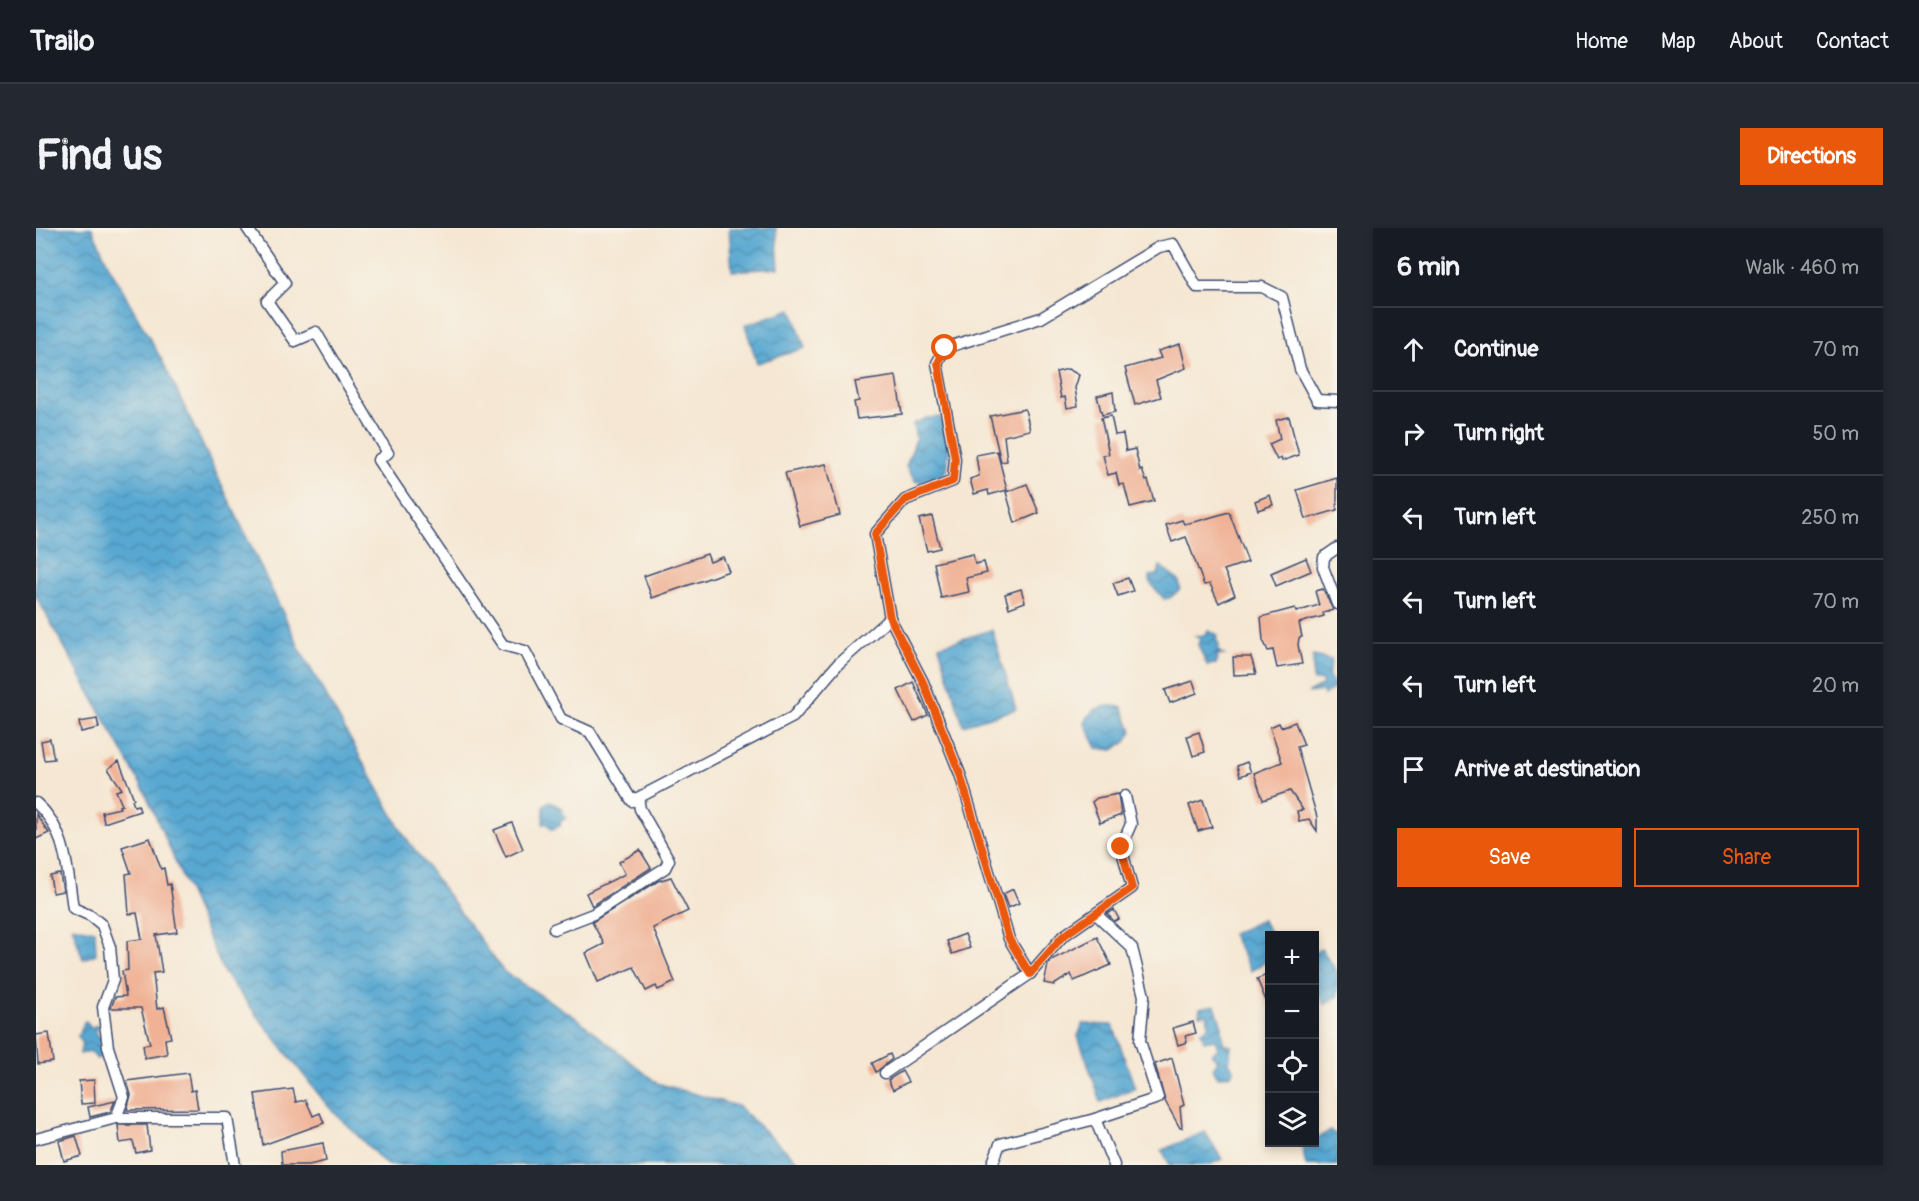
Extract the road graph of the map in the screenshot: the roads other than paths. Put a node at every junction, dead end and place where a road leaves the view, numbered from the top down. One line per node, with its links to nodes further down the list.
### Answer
1 (247, 228): 7 (street)
2 (1337, 401): 5 (street)
3 (1337, 548): 4 (street)
4 (1337, 604)
5 (890, 618): 7 (street); 11 (street)
6 (1125, 796): 9 (street)
7 (638, 798): 10 (street)
8 (36, 803): 13 (street)
9 (1096, 914): 11 (street); 14 (street)
10 (554, 929)
11 (1030, 974): 12 (street)
12 (885, 1073)
13 (116, 1118): 15 (street); 16 (street)
14 (1095, 1119): 17 (street); 18 (street)
15 (36, 1139)
16 (235, 1165)
17 (992, 1165)
18 (1114, 1165)

